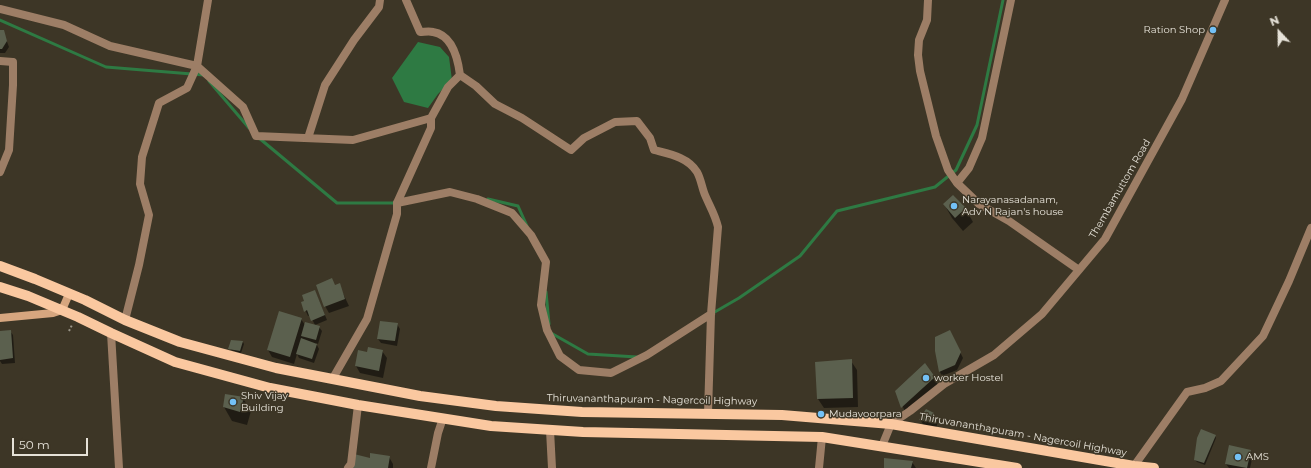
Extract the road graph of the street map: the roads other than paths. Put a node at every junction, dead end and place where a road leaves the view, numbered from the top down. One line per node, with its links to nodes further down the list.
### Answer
1 (208, 0): 9 (street)
2 (380, 0): 12 (street)
3 (406, 0): 10 (street)
4 (1011, 0): 14 (street)
5 (1226, 0): 18 (street, Thembamuttom Road)
6 (929, 1): 14 (street)
7 (0, 9): 9 (street)
8 (0, 61): 13 (street)
9 (196, 67): 12 (street); 24 (street)
10 (460, 75): 11 (street); 22 (street)
11 (431, 118): 12 (street); 15 (street)
12 (308, 138)
13 (0, 172)
14 (958, 183): 18 (street)
15 (397, 203): 22 (street); 26 (street)
16 (1311, 228): 34 (street)
17 (0, 266): 20 (main road, Thiruvananthapuram - Nagercoil Highway)
18 (1078, 270): 30 (street, Thembamuttom Road)
19 (0, 287): 21 (main road)
20 (69, 294): 21 (main road); 24 (main road, Thiruvananthapuram - Nagercoil Highway)
21 (62, 310): 23 (main road); 25 (main road)
22 (711, 314): 28 (street)
23 (0, 318)
24 (125, 320): 26 (main road, Thiruvananthapuram - Nagercoil Highway)
25 (111, 334): 27 (main road); 35 (street)
26 (333, 378): 28 (main road, Thiruvananthapuram - Nagercoil Highway)
27 (358, 405): 29 (main road); 36 (street)
28 (708, 413): 30 (main road, Thiruvananthapuram - Nagercoil Highway)
29 (444, 418): 31 (main road); 37 (street)
30 (891, 424): 33 (street); 34 (main road, Thiruvananthapuram - Nagercoil Highway)
31 (550, 430): 32 (main road); 38 (street)
32 (822, 437): 33 (main road); 39 (street)
33 (882, 446): 40 (main road)
34 (1134, 466): 41 (main road, Thiruvananthapuram - Nagercoil Highway)
35 (120, 468)
36 (348, 468)
37 (431, 468)
38 (552, 468)
39 (819, 468)
40 (1017, 468)
41 (1154, 468)

